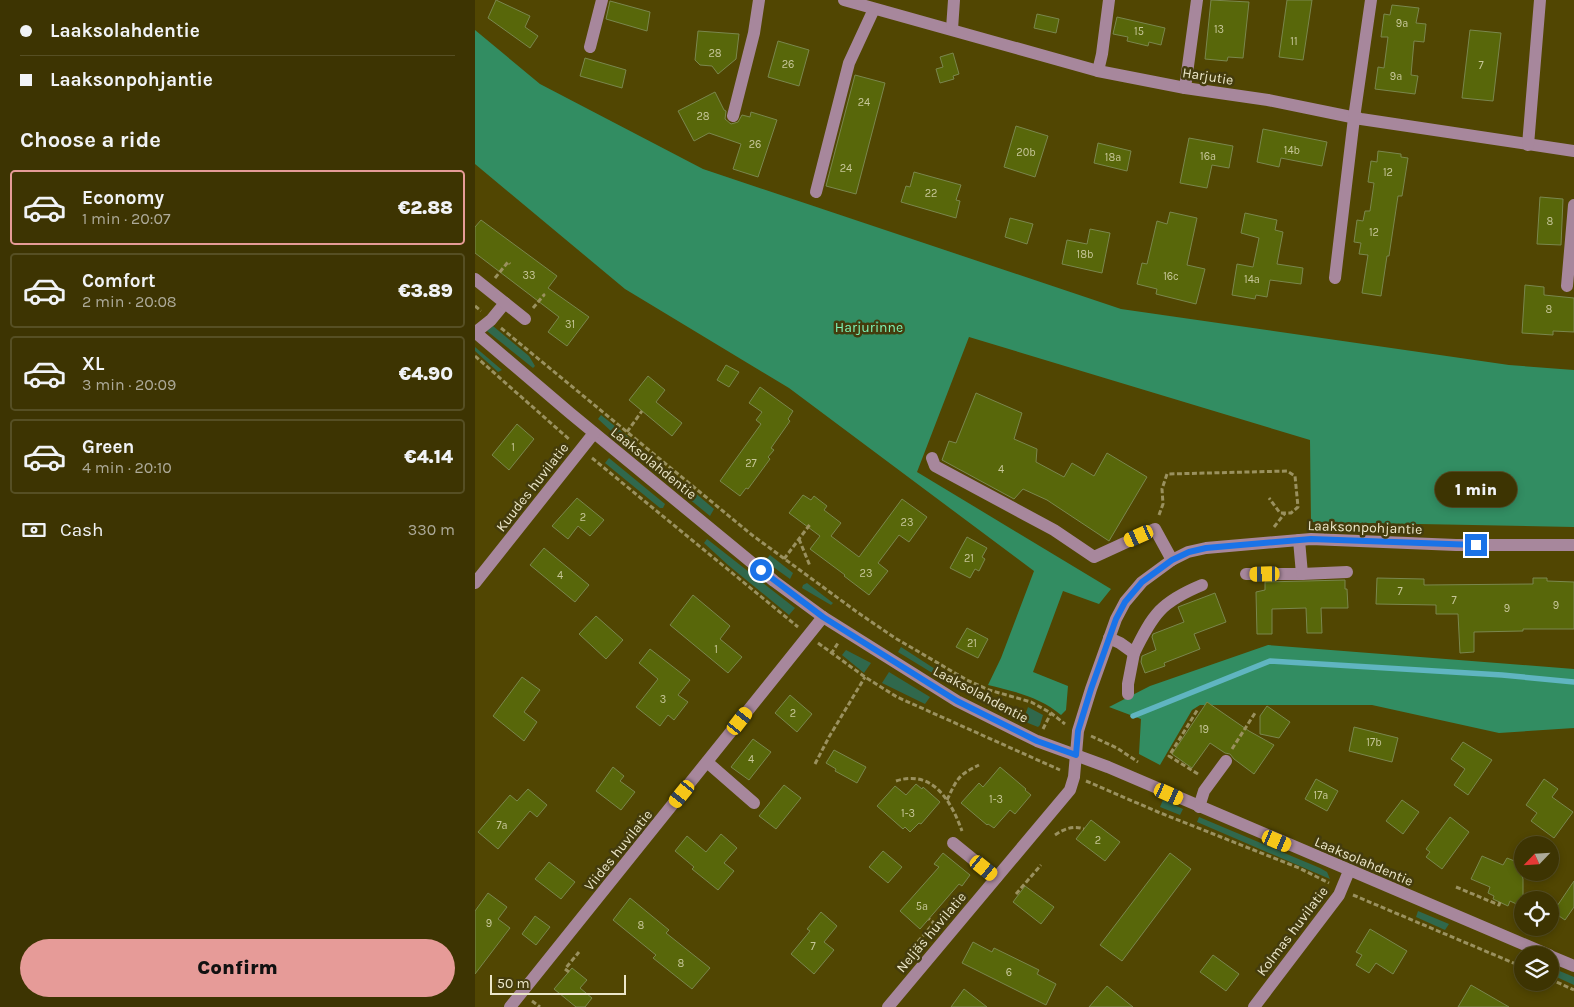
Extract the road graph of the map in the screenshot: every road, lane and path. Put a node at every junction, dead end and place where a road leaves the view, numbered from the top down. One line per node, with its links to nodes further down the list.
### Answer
1 (602, 0): 11 (street)
2 (759, 0): 14 (street)
3 (843, 0): 9 (street, Harjutie)
4 (954, 0): 10 (street)
5 (1109, 0): 12 (street)
6 (1197, 0): 13 (street)
7 (1371, 0): 15 (street)
8 (1540, 0): 16 (street)
9 (874, 9): 10 (street, Harjutie); 18 (street)
10 (952, 29): 12 (street, Harjutie)
11 (590, 47)
12 (1098, 71): 13 (street, Harjutie)
13 (1185, 88): 15 (street, Harjutie)
14 (733, 116)
15 (1354, 118): 16 (street, Harjutie); 21 (street)
16 (1528, 145): 17 (street, Harjutie)
17 (1574, 150)
18 (816, 192)
19 (1574, 205): 23 (street)
20 (508, 262): 24 (path)
21 (1335, 278)
22 (475, 279): 24 (street)
23 (1567, 286)
24 (487, 288): 25 (street)
25 (505, 303): 27 (street); 28 (street)
26 (475, 306): 28 (path)
27 (525, 318)
28 (491, 320): 29 (street); 31 (path)
29 (475, 332): 32 (street, Laaksolahdentie)
30 (642, 411): 31 (path)
31 (627, 432): 42 (path)
32 (594, 433): 48 (street, Kuudes huvilatie); 50 (street, Laaksolahdentie)
33 (932, 458): 43 (street)
34 (1269, 498): 35 (path)
35 (1285, 513): 36 (path); 38 (path)
36 (1159, 515)
37 (811, 523): 39 (path)
38 (1274, 527)
39 (799, 539): 42 (path); 44 (path)
40 (1299, 540): 41 (street, Laaksonpohjantie); 43 (street, Laaksonpohjantie); 47 (street)
41 (1574, 545)
42 (784, 559): 56 (path)
43 (1172, 560): 51 (street, Laaksonpohjantie)
44 (810, 566)
45 (1347, 572): 47 (street)
46 (1246, 574): 47 (street)
47 (1302, 574)
48 (475, 583)
49 (1202, 585): 52 (street)
50 (823, 617): 60 (street, Laaksolahdentie); 62 (street, Viides huvilatie)
51 (1109, 638): 52 (street); 59 (street, Laaksonpohjantie)
52 (1134, 653): 54 (street)
53 (865, 677): 63 (path)
54 (1128, 694)
55 (1199, 709): 66 (path)
56 (1051, 713): 58 (path); 59 (path)
57 (1255, 713): 61 (path)
58 (1043, 729)
59 (1078, 731): 60 (street, Laaksonpohjantie)
60 (1076, 755): 69 (street, Laaksolahdentie); 75 (street, Neljäs huvilatie)
61 (1226, 761): 66 (street)
62 (707, 762): 68 (street); 88 (street, Viides huvilatie)
63 (815, 764)
64 (979, 765): 67 (path)
65 (897, 781): 67 (path)
66 (1211, 782): 69 (street)
67 (947, 800): 72 (path)
68 (754, 803)
69 (1199, 807): 74 (street, Laaksolahdentie)
70 (1084, 830): 71 (path)
71 (1055, 835)
72 (957, 846): 75 (street)
73 (1041, 865): 77 (path)
74 (1349, 871): 80 (street, Laaksolahdentie); 90 (street, Kolmas huvilatie)
75 (996, 878): 89 (street, Neljäs huvilatie)
76 (1456, 887): 78 (path)
77 (1016, 894)
78 (1500, 902)
79 (929, 918): 82 (path)
80 (1528, 946)
81 (579, 952): 85 (path)
82 (908, 953)
83 (1559, 959): 84 (street, Laaksolahdentie)
84 (1574, 966)
85 (569, 972)
86 (1559, 983): 87 (path)
87 (1574, 990)
88 (510, 1007)
89 (888, 1007)
90 (1254, 1007)

